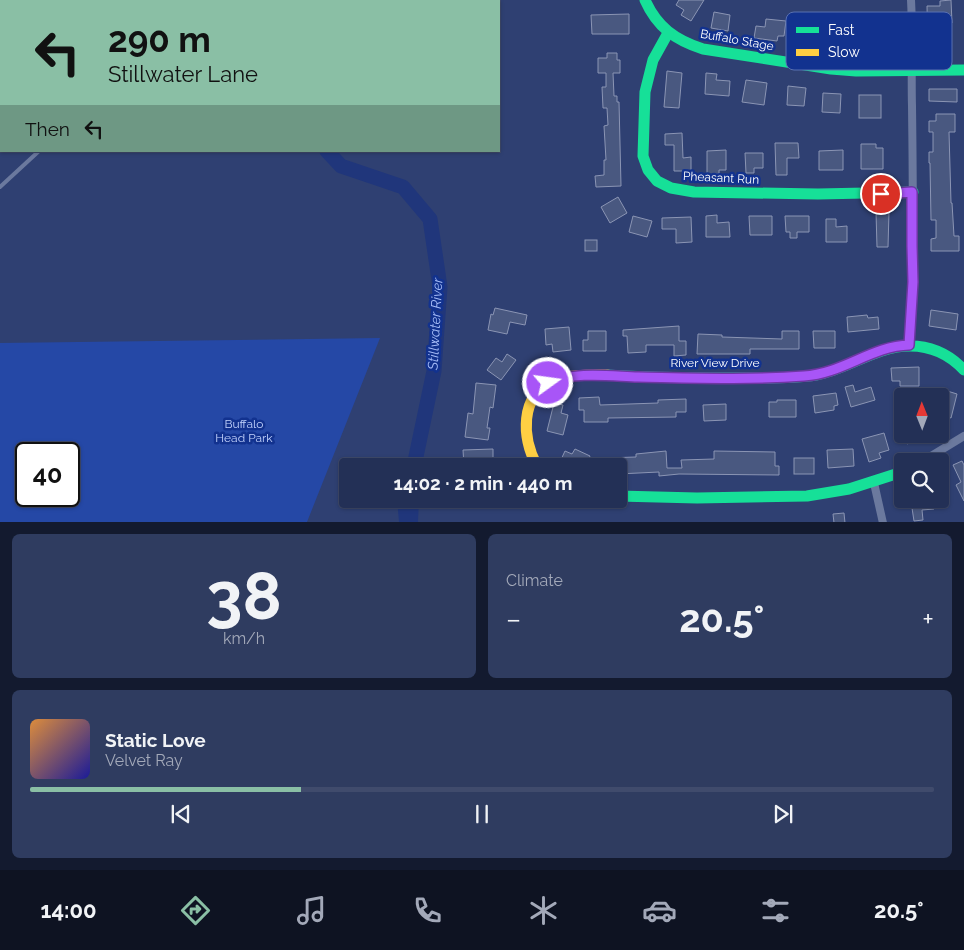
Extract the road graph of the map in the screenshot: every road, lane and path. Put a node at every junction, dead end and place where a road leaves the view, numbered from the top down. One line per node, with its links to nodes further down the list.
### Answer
1 (646, 0): 2 (street, Buffalo Stage)
2 (668, 33): 3 (street, Buffalo Stage); 8 (street, Pheasant Run)
3 (786, 62)
4 (911, 70): 5 (street, Buffalo Stage); 8 (street)
5 (964, 70)
6 (38, 152): 7 (lane)
7 (0, 187)
8 (912, 192): 9 (street)
9 (909, 345): 10 (street, River View Drive); 13 (street, River View Drive)
10 (964, 370)
11 (964, 436): 12 (street)
12 (936, 453)
13 (533, 458)
14 (894, 475): 15 (street)
15 (874, 482): 16 (street); 17 (street)
16 (627, 496)
17 (883, 522)

